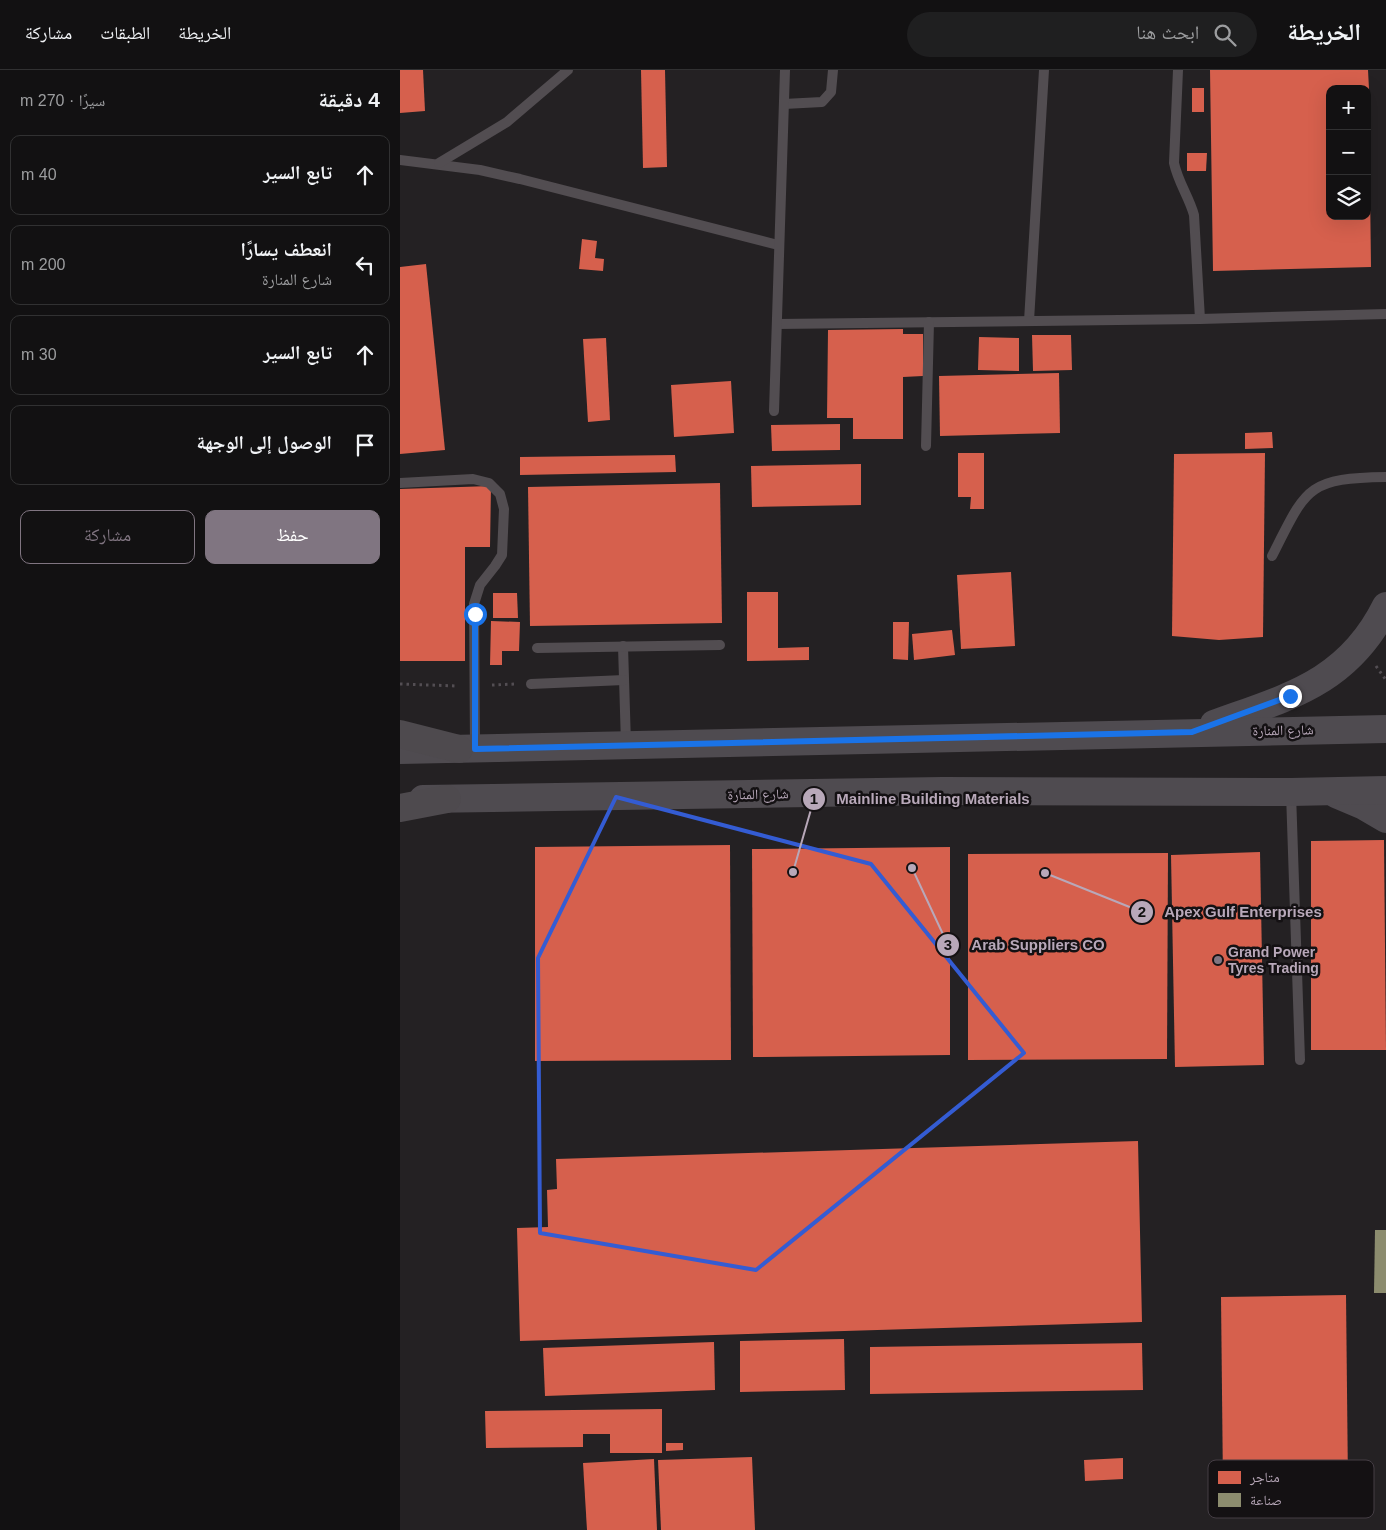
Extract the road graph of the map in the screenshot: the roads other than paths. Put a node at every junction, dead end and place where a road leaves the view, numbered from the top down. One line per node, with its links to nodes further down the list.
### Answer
1 (568, 70): 8 (lane)
2 (785, 70): 6 (lane)
3 (832, 70): 6 (lane)
4 (1044, 70): 12 (lane)
5 (1178, 70): 11 (lane)
6 (784, 104): 9 (lane)
7 (400, 160): 8 (lane)
8 (439, 164): 9 (lane)
9 (778, 245): 14 (lane)
10 (1386, 314): 11 (lane)
11 (1200, 320): 12 (lane)
12 (1029, 321): 13 (lane)
13 (929, 322): 14 (lane); 16 (lane)
14 (777, 324): 15 (lane)
15 (774, 411)
16 (926, 446)
17 (1386, 478): 19 (lane)
18 (400, 483): 30 (lane)
19 (1272, 556)
20 (1386, 606): 27 (main road)
21 (720, 645): 22 (lane)
22 (623, 646): 23 (lane); 24 (lane)
23 (537, 648)
24 (624, 680): 25 (lane); 29 (lane)
25 (531, 684)
26 (1386, 729): 27 (main road, شارع المنارة)
27 (1192, 732): 29 (main road, شارع المنارة)
28 (400, 734): 30 (highway)
29 (626, 746): 30 (main road, شارع المنارة)
30 (467, 749): 31 (main road, شارع المنارة)
31 (400, 750)
32 (1386, 790): 33 (main road, شارع المنارة)
33 (1322, 791): 34 (main road, شارع المنارة); 38 (main road)
34 (1291, 792): 35 (main road, شارع المنارة); 39 (lane)
35 (447, 799): 36 (main road, شارع المنارة); 37 (highway)
36 (400, 800)
37 (400, 808)
38 (1386, 819)
39 (1300, 1060)

